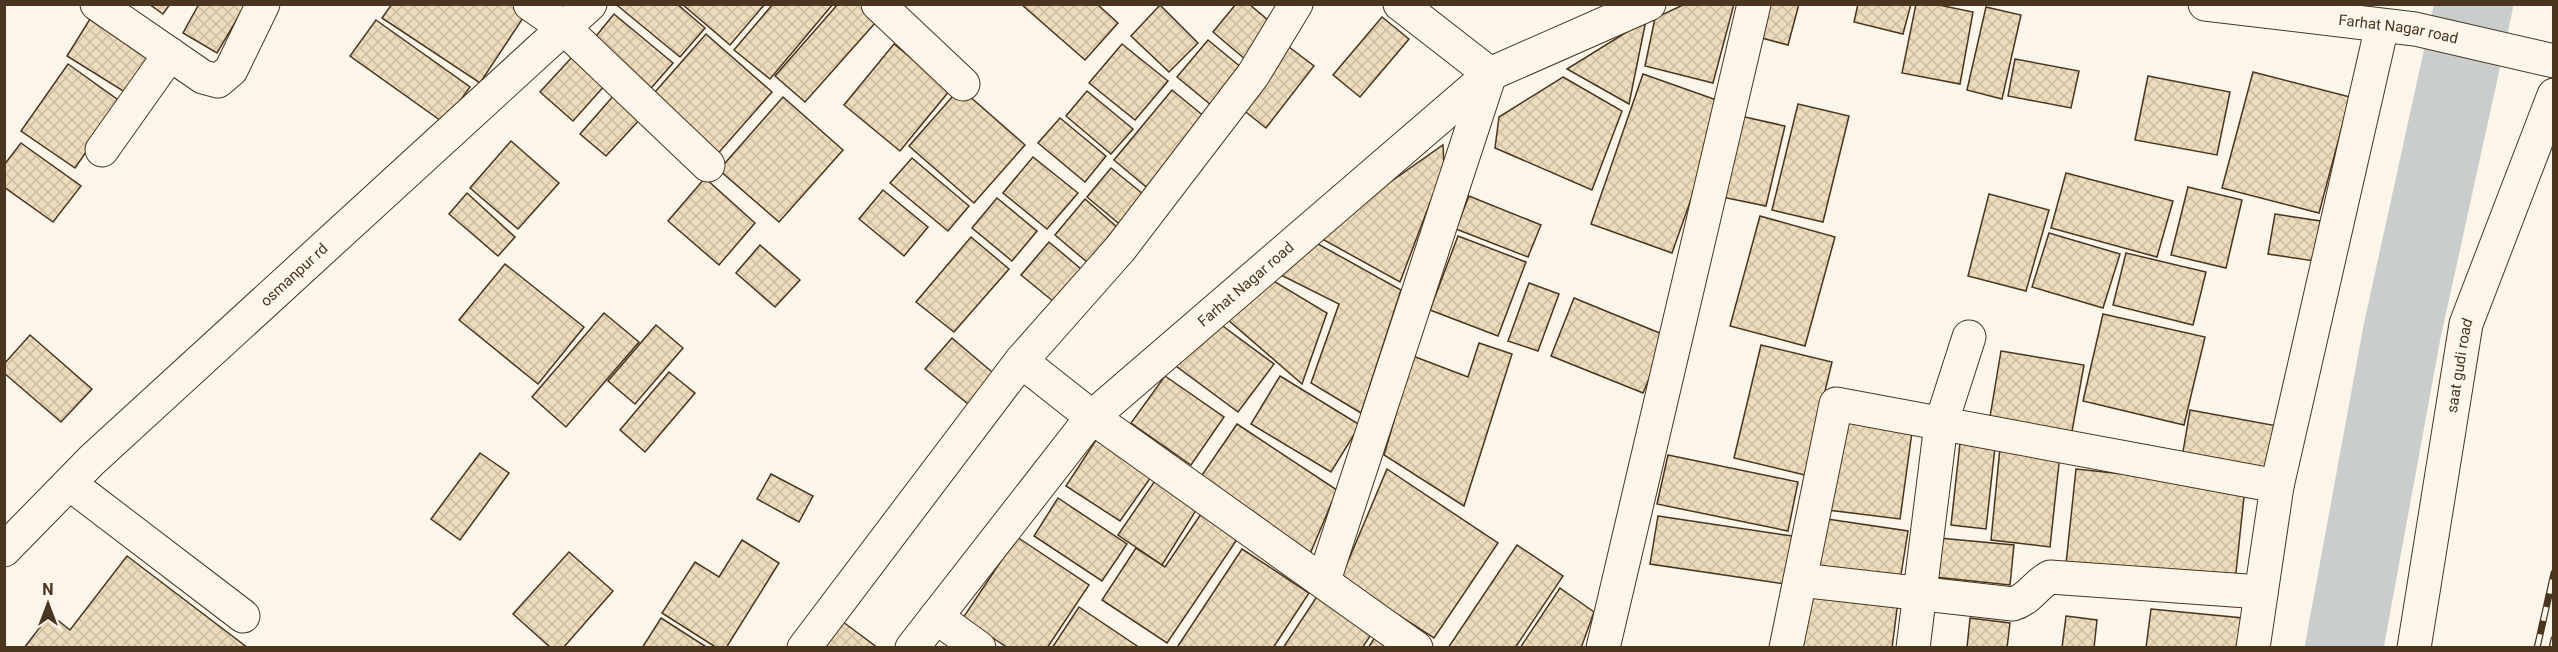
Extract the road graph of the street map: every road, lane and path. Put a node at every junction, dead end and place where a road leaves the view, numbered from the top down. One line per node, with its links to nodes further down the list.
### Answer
1 (97, 4): 13 (street)
2 (264, 4): 13 (street)
3 (530, 4): 12 (street)
4 (590, 4): 12 (street, osmanpur rd)
5 (878, 4): 16 (street)
6 (1296, 4): 21 (street)
7 (1400, 4): 15 (street)
8 (1649, 4): 15 (street, Farhat Nagar road)
9 (1754, 4): 37 (street)
10 (2205, 4): 11 (street, Farhat Nagar road)
11 (2382, 26): 14 (street, Farhat Nagar road); 25 (street)
12 (563, 27): 19 (street); 24 (street, osmanpur rd)
13 (170, 54): 18 (street)
14 (2538, 58)
15 (1490, 74): 22 (street, Farhat Nagar road); 27 (street)
16 (963, 84)
17 (2553, 95): 41 (street, saat gudi road)
18 (102, 150)
19 (708, 165)
20 (1969, 337): 23 (street)
21 (1020, 361): 22 (street); 33 (street)
22 (1092, 417): 27 (street); 32 (street, Farhat Nagar road)
23 (1941, 424): 25 (street); 28 (street); 30 (street)
24 (70, 484): 26 (street, osmanpur rd); 31 (street)
25 (2277, 486): 29 (street)
26 (4, 550)
27 (1324, 580): 36 (street)
28 (1800, 580): 30 (street); 38 (street)
29 (2261, 592): 30 (street); 40 (street)
30 (1920, 593): 39 (street)
31 (243, 616)
32 (936, 617): 34 (street, Farhat Nagar road); 35 (street)
33 (804, 648)
34 (912, 648)
35 (979, 648)
36 (1416, 648)
37 (1603, 648)
38 (1786, 648)
39 (1913, 648)
40 (2253, 648)
41 (2414, 648)

